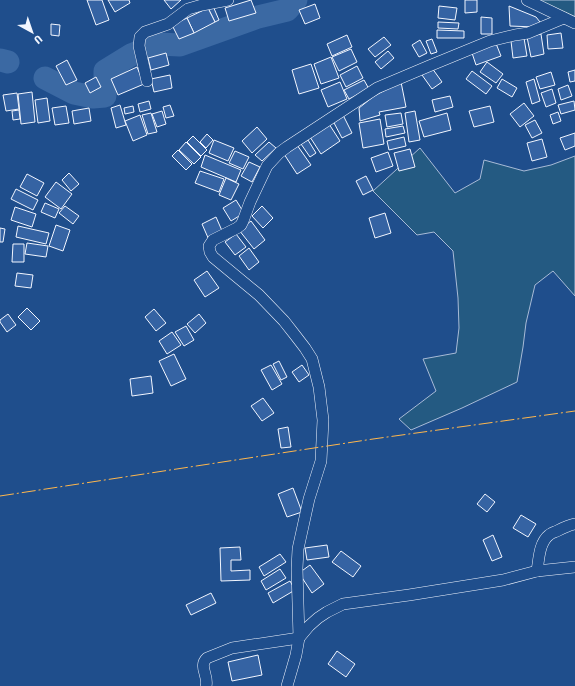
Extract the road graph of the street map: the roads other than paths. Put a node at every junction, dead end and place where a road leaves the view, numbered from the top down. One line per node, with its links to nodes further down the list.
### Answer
1 (228, 0): 5 (street)
2 (527, 0): 3 (street)
3 (564, 18): 4 (street); 9 (street)
4 (575, 23)
5 (147, 81)
6 (575, 524): 8 (street)
7 (575, 567): 8 (street)
8 (538, 571): 9 (street)
9 (299, 638): 10 (street); 11 (street)
10 (206, 686)
11 (287, 686)

